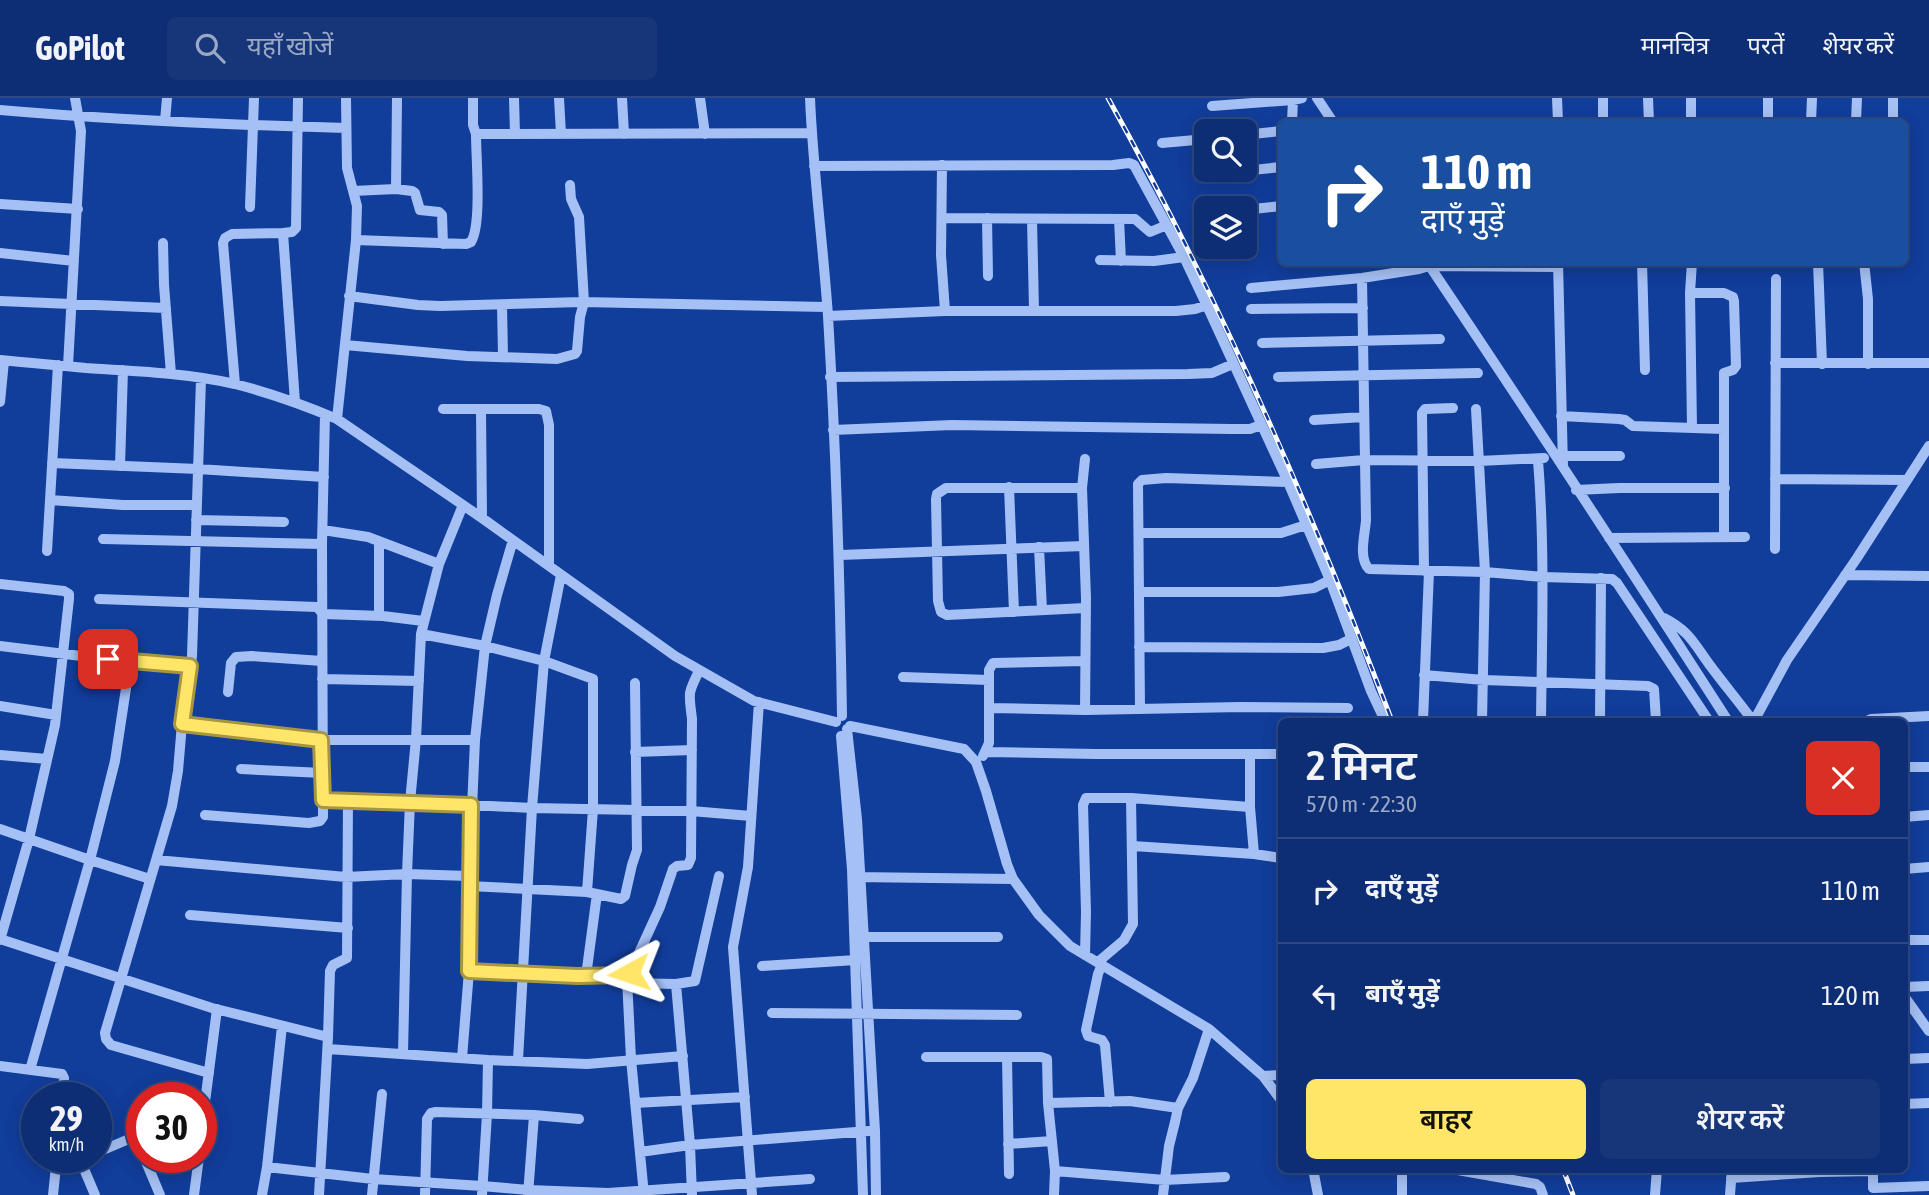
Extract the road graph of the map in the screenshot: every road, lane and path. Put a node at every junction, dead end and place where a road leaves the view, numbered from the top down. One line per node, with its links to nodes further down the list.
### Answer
1 (75, 98): 25 (street)
2 (167, 98): 36 (street)
3 (254, 98): 37 (street)
4 (298, 98): 38 (street)
5 (346, 98): 39 (street)
6 (397, 98): 55 (street)
7 (473, 98): 42 (street)
8 (514, 98): 43 (street)
9 (559, 98): 44 (street)
10 (622, 98): 45 (street)
11 (700, 98): 46 (street)
12 (810, 98): 41 (street)
13 (1317, 98): 27 (street)
14 (1557, 98): 28 (street)
15 (1603, 98): 29 (street)
16 (1648, 98): 30 (street)
17 (1691, 98): 31 (street)
18 (1768, 98): 32 (street)
19 (1812, 98): 33 (street)
20 (1857, 98): 34 (street)
21 (1893, 98): 35 (street)
22 (1298, 99): 23 (street); 26 (street)
23 (1212, 106)
24 (0, 110): 25 (street)
25 (80, 117): 36 (street); 60 (street)
26 (1293, 119)
27 (1331, 119)
28 (1558, 119)
29 (1603, 119)
30 (1649, 119)
31 (1691, 119)
32 (1768, 119)
33 (1811, 119)
34 (1856, 119)
35 (1893, 119)
36 (165, 121): 37 (street)
37 (254, 126): 38 (street); 59 (street)
38 (298, 127): 39 (street); 67 (street)
39 (346, 128): 56 (street)
40 (1278, 131): 47 (street)
41 (811, 133): 46 (street); 51 (street)
42 (476, 134): 43 (street); 70 (street)
43 (515, 134): 44 (street)
44 (561, 134): 45 (street)
45 (624, 134): 46 (street)
46 (705, 134)
47 (1257, 134)
48 (1194, 140): 49 (street)
49 (1162, 143)
50 (942, 165): 51 (street); 62 (street); 66 (street)
51 (814, 166): 98 (street)
52 (1278, 167): 53 (street)
53 (1257, 169)
54 (569, 184): 89 (street)
55 (396, 189): 56 (street); 70 (street)
56 (353, 191): 68 (street)
57 (0, 204): 60 (street)
58 (1278, 206): 61 (street)
59 (250, 207)
60 (78, 209): 73 (street)
61 (1257, 209)
62 (942, 218): 63 (street); 97 (street)
63 (987, 218): 64 (street); 82 (street)
64 (1032, 219): 65 (street); 96 (street)
65 (1119, 219): 66 (street); 75 (street)
66 (1167, 225): 72 (street)
67 (283, 233): 119 (street); 121 (street)
68 (356, 240): 70 (street); 87 (street)
69 (163, 243): 93 (street)
70 (443, 244)
71 (0, 253): 73 (street)
72 (1184, 257): 75 (street); 92 (street)
73 (74, 261): 90 (street)
74 (1100, 261): 75 (street)
75 (1121, 261)
76 (1425, 266): 83 (street); 136 (street)
77 (1557, 266): 126 (street)
78 (1642, 266): 112 (street)
79 (1692, 266): 86 (street)
80 (1818, 266): 108 (street)
81 (1864, 266): 109 (street)
82 (988, 276)
83 (1362, 278): 85 (street); 94 (street)
84 (1776, 279): 105 (street)
85 (1251, 288)
86 (1690, 293): 131 (street); 132 (street)
87 (349, 296): 91 (street); 102 (street)
88 (0, 301): 90 (street)
89 (584, 302): 91 (street); 98 (street); 103 (street)
90 (72, 304): 93 (street); 110 (street)
91 (502, 305): 103 (street)
92 (1207, 305): 96 (street); 107 (street)
93 (166, 308): 114 (street)
94 (1363, 308): 95 (street); 100 (street)
95 (1251, 309)
96 (1034, 310): 97 (street)
97 (945, 311): 98 (street)
98 (827, 312): 116 (street)
99 (1440, 339): 100 (street)
100 (1363, 340): 101 (street); 115 (street)
101 (1262, 343)
102 (345, 345): 103 (street); 127 (street)
103 (503, 356)
104 (2, 360): 110 (street); 120 (street)
105 (1774, 363): 108 (street); 146 (street)
106 (1929, 363): 109 (street)
107 (1233, 364): 116 (street); 130 (street)
108 (1822, 364): 109 (street)
109 (1868, 364)
110 (63, 366): 111 (street); 141 (street)
111 (123, 370): 114 (street); 143 (street)
112 (1645, 370)
113 (1478, 373): 115 (street)
114 (171, 374): 118 (street)
115 (1364, 374): 117 (street); 128 (street)
116 (830, 377): 133 (street)
117 (1278, 377)
118 (201, 379): 119 (street); 144 (street)
119 (235, 384): 121 (street)
120 (0, 402)
121 (295, 402): 127 (street)
122 (1453, 408): 139 (street)
123 (443, 409): 125 (street)
124 (1476, 409): 140 (street)
125 (481, 410): 156 (street); 178 (street)
126 (1562, 416): 131 (street); 136 (street)
127 (331, 417): 145 (street); 155 (street)
128 (1364, 417): 129 (street); 138 (street)
129 (1314, 419)
130 (1261, 425): 133 (street); 148 (street)
131 (1692, 428): 132 (street)
132 (1724, 429): 151 (street)
133 (833, 430): 176 (street)
134 (1929, 446): 147 (street)
135 (1620, 456): 136 (street)
136 (1550, 457): 140 (street); 152 (street); 184 (street)
137 (1085, 459): 150 (street)
138 (1364, 460): 139 (street); 142 (street); 179 (street)
139 (1424, 461): 140 (street); 179 (street)
140 (1479, 461): 180 (street)
141 (52, 463): 143 (street); 153 (street)
142 (1317, 464)
143 (120, 466): 144 (street)
144 (198, 469): 145 (street); 154 (street)
145 (324, 477): 160 (street)
146 (1775, 479): 147 (street); 173 (street)
147 (1907, 480): 182 (street)
148 (1288, 482): 159 (street); 161 (street)
149 (1009, 487): 150 (street); 172 (street); 175 (street)
150 (1082, 488): 170 (street)
151 (1724, 488): 152 (street); 162 (street)
152 (1576, 490): 165 (street)
153 (50, 500): 154 (street); 174 (street)
154 (197, 505): 157 (street)
155 (463, 505): 156 (street); 177 (street)
156 (482, 518): 166 (street)
157 (197, 520): 158 (street); 167 (street)
158 (284, 522)
159 (1307, 524): 161 (street); 186 (street)
160 (323, 530): 168 (street); 169 (street)
161 (1139, 533): 188 (street)
162 (1724, 537): 163 (street); 165 (street)
163 (1745, 537)
164 (103, 538): 167 (street)
165 (1609, 538): 196 (street)
166 (513, 540): 178 (street); 201 (street)
167 (196, 541): 169 (street); 190 (street)
168 (379, 542): 177 (street); 195 (street)
169 (322, 544): 194 (street)
170 (1084, 546): 171 (street); 191 (street)
171 (1040, 547): 172 (street); 192 (street)
172 (1012, 548): 175 (street); 193 (street)
173 (1775, 549)
174 (47, 551)
175 (937, 551): 176 (street); 193 (street)
176 (840, 555): 240 (street)
177 (439, 564): 197 (street)
178 (549, 565): 181 (street)
179 (1426, 571): 180 (street); 210 (street)
180 (1485, 572): 184 (street); 214 (street)
181 (561, 575): 205 (street); 209 (street)
182 (1845, 575): 183 (street); 237 (street)
183 (1929, 576)
184 (1543, 577): 185 (street); 216 (street)
185 (1601, 578): 218 (street); 234 (street)
186 (1330, 580): 188 (street); 199 (street)
187 (0, 584): 203 (street)
188 (1139, 592): 202 (street)
189 (99, 599): 190 (street)
190 (194, 602): 194 (street); 208 (street)
191 (1086, 608): 192 (street); 206 (street)
192 (1042, 610): 193 (street)
193 (1014, 611)
194 (323, 614): 195 (street); 204 (street)
195 (379, 616): 197 (street)
196 (1661, 616): 235 (street); 236 (street)
197 (423, 621): 198 (street)
198 (421, 634): 201 (street); 215 (street)
199 (1351, 639): 202 (street); 228 (street)
200 (0, 646): 203 (street)
201 (485, 646): 205 (street); 243 (street)
202 (1139, 647): 223 (street)
203 (63, 654): 207 (street); 226 (street)
204 (322, 661): 212 (street); 219 (street)
205 (544, 661): 262 (street); 263 (street)
206 (1084, 661): 213 (street); 225 (street)
207 (130, 662): 208 (street); 275 (street)
208 (190, 666): 239 (street)
209 (699, 671): 220 (street); 244 (street)
210 (1424, 675): 214 (street); 229 (street)
211 (902, 677): 213 (street)
212 (322, 679): 215 (street); 242 (street)
213 (989, 680): 222 (street)
214 (1483, 680): 216 (street); 230 (street)
215 (419, 681): 241 (street)
216 (1541, 682): 218 (street); 231 (street)
217 (635, 683): 245 (street)
218 (1600, 685): 232 (street); 233 (street)
219 (228, 692)
220 (759, 702): 240 (street); 267 (street)
221 (0, 706): 226 (street)
222 (989, 708): 225 (street); 246 (street)
223 (1140, 708): 224 (street); 225 (street)
224 (1348, 708)
225 (1084, 710)
226 (56, 715): 250 (street)
227 (1929, 716): 238 (street)
228 (1384, 718)
229 (1423, 718)
230 (1482, 718)
231 (1541, 718)
232 (1600, 718)
233 (1656, 718)
234 (1707, 718)
235 (1726, 718)
236 (1752, 718)
237 (1756, 718)
238 (1890, 718)
239 (182, 724): 242 (street); 276 (street)
240 (843, 725): 251 (street); 282 (street)
241 (416, 739): 242 (street); 243 (street); 259 (street)
242 (321, 740): 255 (street)
243 (475, 740): 260 (street)
244 (692, 750): 245 (street); 265 (street)
245 (635, 752): 264 (street)
246 (986, 752): 247 (street); 251 (street)
247 (1250, 754): 248 (street); 261 (street)
248 (1278, 754)
249 (0, 755): 250 (street)
250 (47, 759): 271 (street)
251 (976, 762): 284 (street)
252 (1908, 767): 253 (street)
253 (1929, 767)
254 (241, 769): 255 (street)
255 (323, 773): 258 (street)
256 (1131, 798): 261 (street); 272 (street); 295 (street)
257 (348, 799): 258 (street); 259 (street); 281 (street)
258 (323, 800): 266 (street)
259 (410, 802): 260 (street); 279 (street)
260 (471, 805): 262 (street); 285 (street)
261 (1250, 807): 273 (street)
262 (531, 808): 263 (street); 286 (street)
263 (593, 808): 264 (street); 287 (street)
264 (636, 809): 265 (street); 287 (street)
265 (691, 811): 267 (street); 304 (street)
266 (205, 815)
267 (751, 816): 337 (street)
268 (1929, 816): 269 (street)
269 (1908, 817)
270 (0, 829): 271 (street)
271 (29, 839): 275 (street); 292 (street)
272 (1133, 845): 273 (street); 298 (street)
273 (1254, 853): 274 (street)
274 (1278, 857)
275 (90, 860): 283 (street); 296 (street)
276 (156, 860): 281 (street); 283 (street)
277 (1929, 867): 278 (street)
278 (1908, 869)
279 (407, 874): 281 (street); 285 (street); 318 (street)
280 (719, 876): 305 (street)
281 (346, 877): 289 (street)
282 (856, 877): 284 (street); 290 (street)
283 (149, 879): 303 (street)
284 (1013, 879): 295 (street)
285 (469, 881): 286 (street); 300 (street)
286 (528, 887): 287 (street); 301 (street)
287 (592, 893): 302 (street)
288 (190, 915): 289 (street)
289 (348, 928): 316 (street)
290 (859, 937): 291 (street); 297 (street); 311 (street)
291 (998, 937)
292 (0, 939): 296 (street)
293 (1908, 940): 294 (street)
294 (1929, 940)
295 (1085, 955): 298 (street)
296 (63, 959): 303 (street); 329 (street)
297 (856, 960): 299 (street); 311 (street)
298 (1100, 963): 314 (street); 339 (street)
299 (762, 966)
300 (469, 971): 301 (street); 321 (street)
301 (523, 974): 302 (street); 327 (street)
302 (586, 976): 304 (street)
303 (121, 978): 309 (street); 330 (street)
304 (628, 979): 305 (street); 325 (street)
305 (676, 984): 319 (street)
306 (1929, 986): 307 (street)
307 (1908, 988)
308 (1908, 1002): 315 (street)
309 (216, 1009): 313 (street); 330 (street)
310 (772, 1013): 311 (street)
311 (863, 1015): 312 (street); 317 (street)
312 (1017, 1015)
313 (282, 1026): 316 (street); 355 (street)
314 (1209, 1029): 332 (street); 344 (street)
315 (1929, 1031)
316 (328, 1043): 318 (street); 357 (street)
317 (865, 1043): 348 (street); 349 (street)
318 (403, 1054): 321 (street)
319 (683, 1056): 325 (street); 338 (street)
320 (926, 1057): 322 (street)
321 (463, 1058): 326 (street)
322 (1007, 1058): 341 (street); 352 (street)
323 (1908, 1058): 324 (street)
324 (1929, 1058)
325 (631, 1059): 327 (street); 340 (street)
326 (488, 1060): 327 (street); 345 (street)
327 (518, 1060)
328 (0, 1066): 329 (street)
329 (30, 1070): 333 (street)
330 (209, 1073): 334 (street)
331 (1278, 1075): 332 (street)
332 (1263, 1076): 336 (street)
333 (63, 1082)
334 (208, 1082)
335 (382, 1094): 371 (street)
336 (1278, 1096)
337 (745, 1097): 338 (street); 350 (street)
338 (687, 1099): 340 (street); 353 (street)
339 (1110, 1102): 341 (street); 344 (street)
340 (635, 1103): 354 (street)
341 (1048, 1103): 351 (street)
342 (1929, 1103): 343 (street)
343 (1908, 1104)
344 (1178, 1108): 373 (street)
345 (487, 1114): 346 (street); 374 (street); 377 (street)
346 (534, 1115): 347 (street); 380 (street)
347 (579, 1119)
348 (862, 1131): 349 (street); 350 (street); 390 (street)
349 (875, 1131): 391 (street)
350 (748, 1141): 353 (street); 376 (street)
351 (1052, 1141): 352 (street); 356 (street)
352 (1008, 1144): 368 (street)
353 (690, 1145): 354 (street); 378 (street)
354 (640, 1152): 381 (street)
355 (267, 1167): 357 (street); 386 (street)
356 (1055, 1171): 373 (street); 392 (street)
357 (320, 1172): 371 (street); 387 (street)
358 (55, 1173): 382 (street)
359 (87, 1173): 383 (street)
360 (151, 1173): 384 (street)
361 (197, 1173): 385 (street)
362 (1314, 1173): 394 (street)
363 (1402, 1173): 395 (street)
364 (1474, 1173): 396 (street)
365 (1657, 1173): 397 (street)
366 (1776, 1173): 369 (street)
367 (1873, 1173): 379 (street)
368 (1009, 1174)
369 (1731, 1174): 398 (street)
370 (1225, 1177): 373 (street)
371 (373, 1179): 374 (street); 388 (street)
372 (810, 1179): 376 (street)
373 (1165, 1180): 393 (street)
374 (426, 1182): 377 (street); 389 (street)
375 (1929, 1186): 379 (street)
376 (751, 1189): 378 (street)
377 (482, 1190): 380 (street)
378 (692, 1191): 381 (street)
379 (1873, 1191)
380 (528, 1193): 381 (street)
381 (644, 1193)
382 (53, 1195)
383 (95, 1195)
384 (160, 1195)
385 (194, 1195)
386 (262, 1195)
387 (319, 1195)
388 (372, 1195)
389 (425, 1195)
390 (863, 1195)
391 (876, 1195)
392 (1054, 1195)
393 (1163, 1195)
394 (1318, 1195)
395 (1402, 1195)
396 (1543, 1195)
397 (1654, 1195)
398 (1730, 1195)

